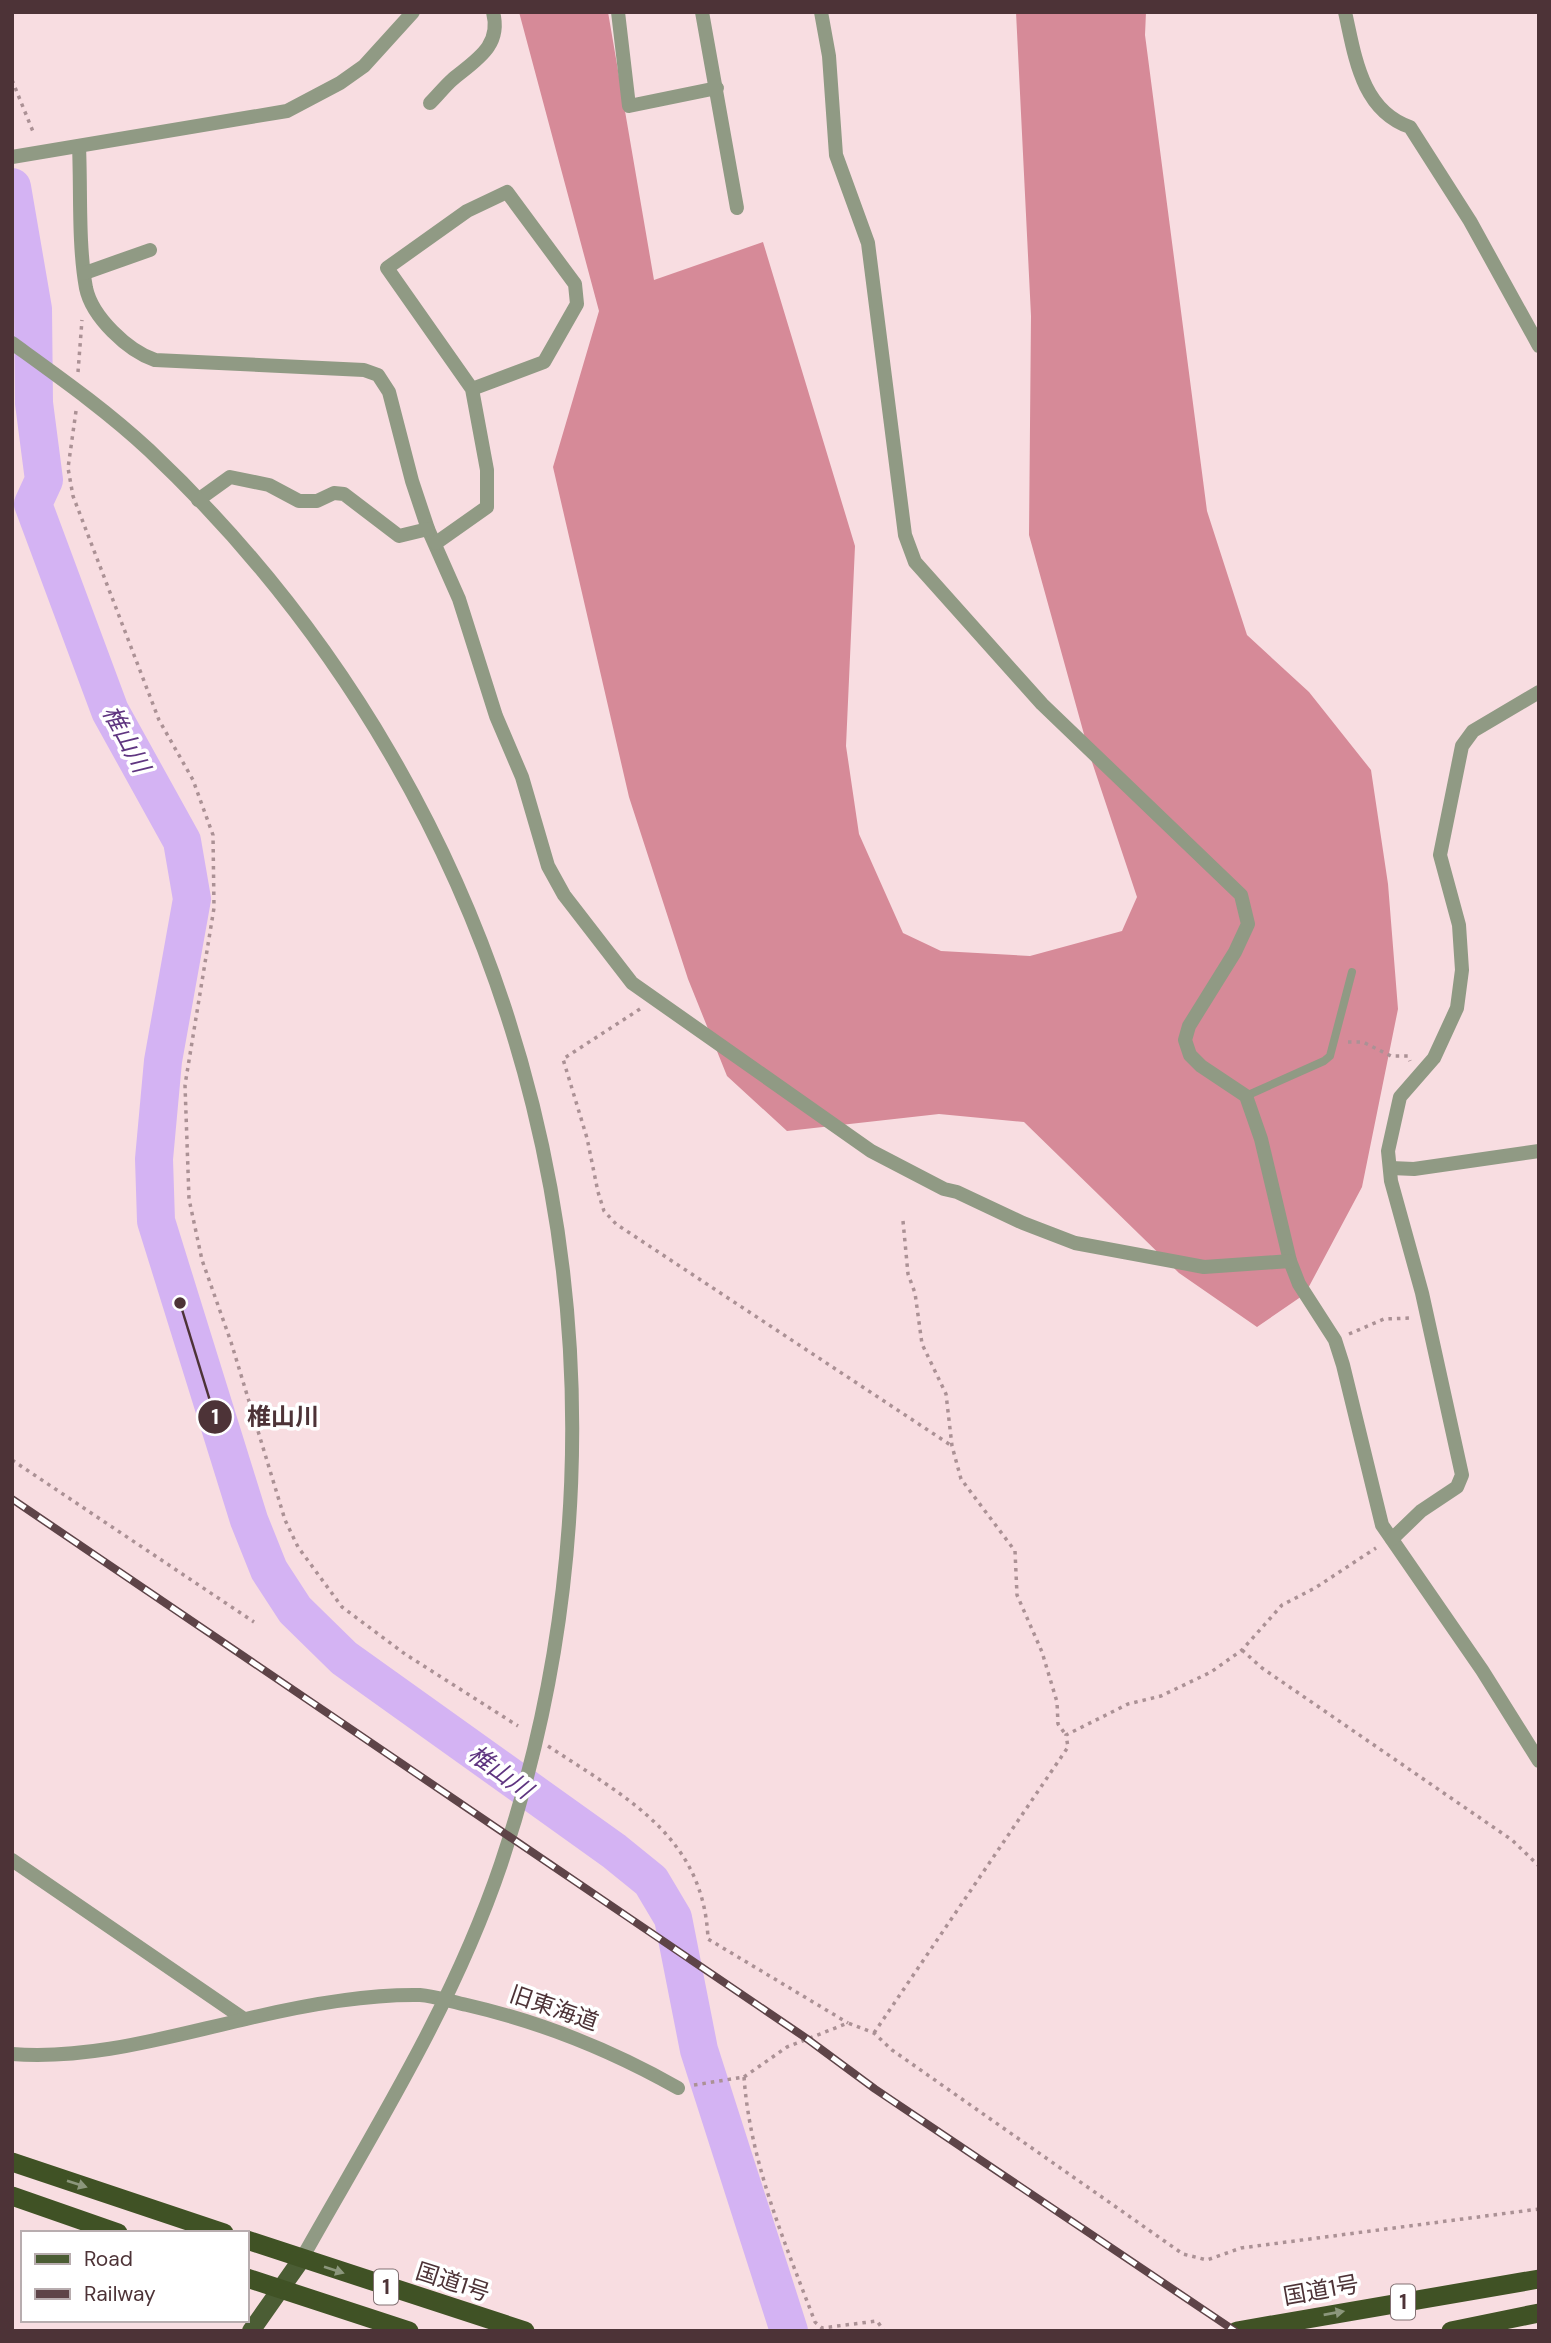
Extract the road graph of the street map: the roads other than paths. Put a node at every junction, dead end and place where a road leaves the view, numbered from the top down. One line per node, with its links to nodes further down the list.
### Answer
1 (414, 12): 9 (street)
2 (493, 12): 8 (street)
3 (618, 12): 7 (street)
4 (702, 12): 7 (street)
5 (821, 12): 22 (street)
6 (1345, 12): 15 (street)
7 (717, 88): 11 (street)
8 (430, 103)
9 (79, 146): 10 (street); 13 (street)
10 (12, 157)
11 (737, 208)
12 (150, 250): 13 (street)
13 (85, 273): 18 (street)
14 (12, 343): 17 (street)
15 (1539, 346)
16 (472, 389): 16 (street); 19 (street)
17 (198, 500): 18 (street); 37 (street)
18 (428, 529): 19 (street)
19 (436, 543): 25 (street)
20 (1539, 692): 24 (street)
21 (1352, 972): 22 (lane)
22 (1246, 1096): 25 (street)
23 (1539, 1151): 24 (street)
24 (1391, 1167): 26 (street)
25 (1290, 1261): 26 (street)
26 (1392, 1539): 27 (street)
27 (1539, 1761)
28 (12, 1860): 29 (street)
29 (244, 2019): 30 (street, 旧東海道); 31 (street, 旧東海道)
30 (12, 2054)
31 (678, 2088)
32 (12, 2162): 35 (highway, one-way to 35)
33 (12, 2196): 34 (highway)
34 (112, 2231)
35 (218, 2231)
36 (248, 2240): 37 (highway, 国道1号 / 1)
37 (301, 2260): 40 (main road); 44 (highway, 国道1号 / 1, one-way to 44)
38 (248, 2278): 40 (highway, 1)
39 (1539, 2279): 45 (highway, 国道1号 / 1, one-way to 39)
40 (282, 2290): 42 (main road); 43 (highway, 1)
41 (1539, 2313): 46 (highway)
42 (251, 2331)
43 (409, 2331)
44 (526, 2331)
45 (1237, 2331)
46 (1451, 2331)

